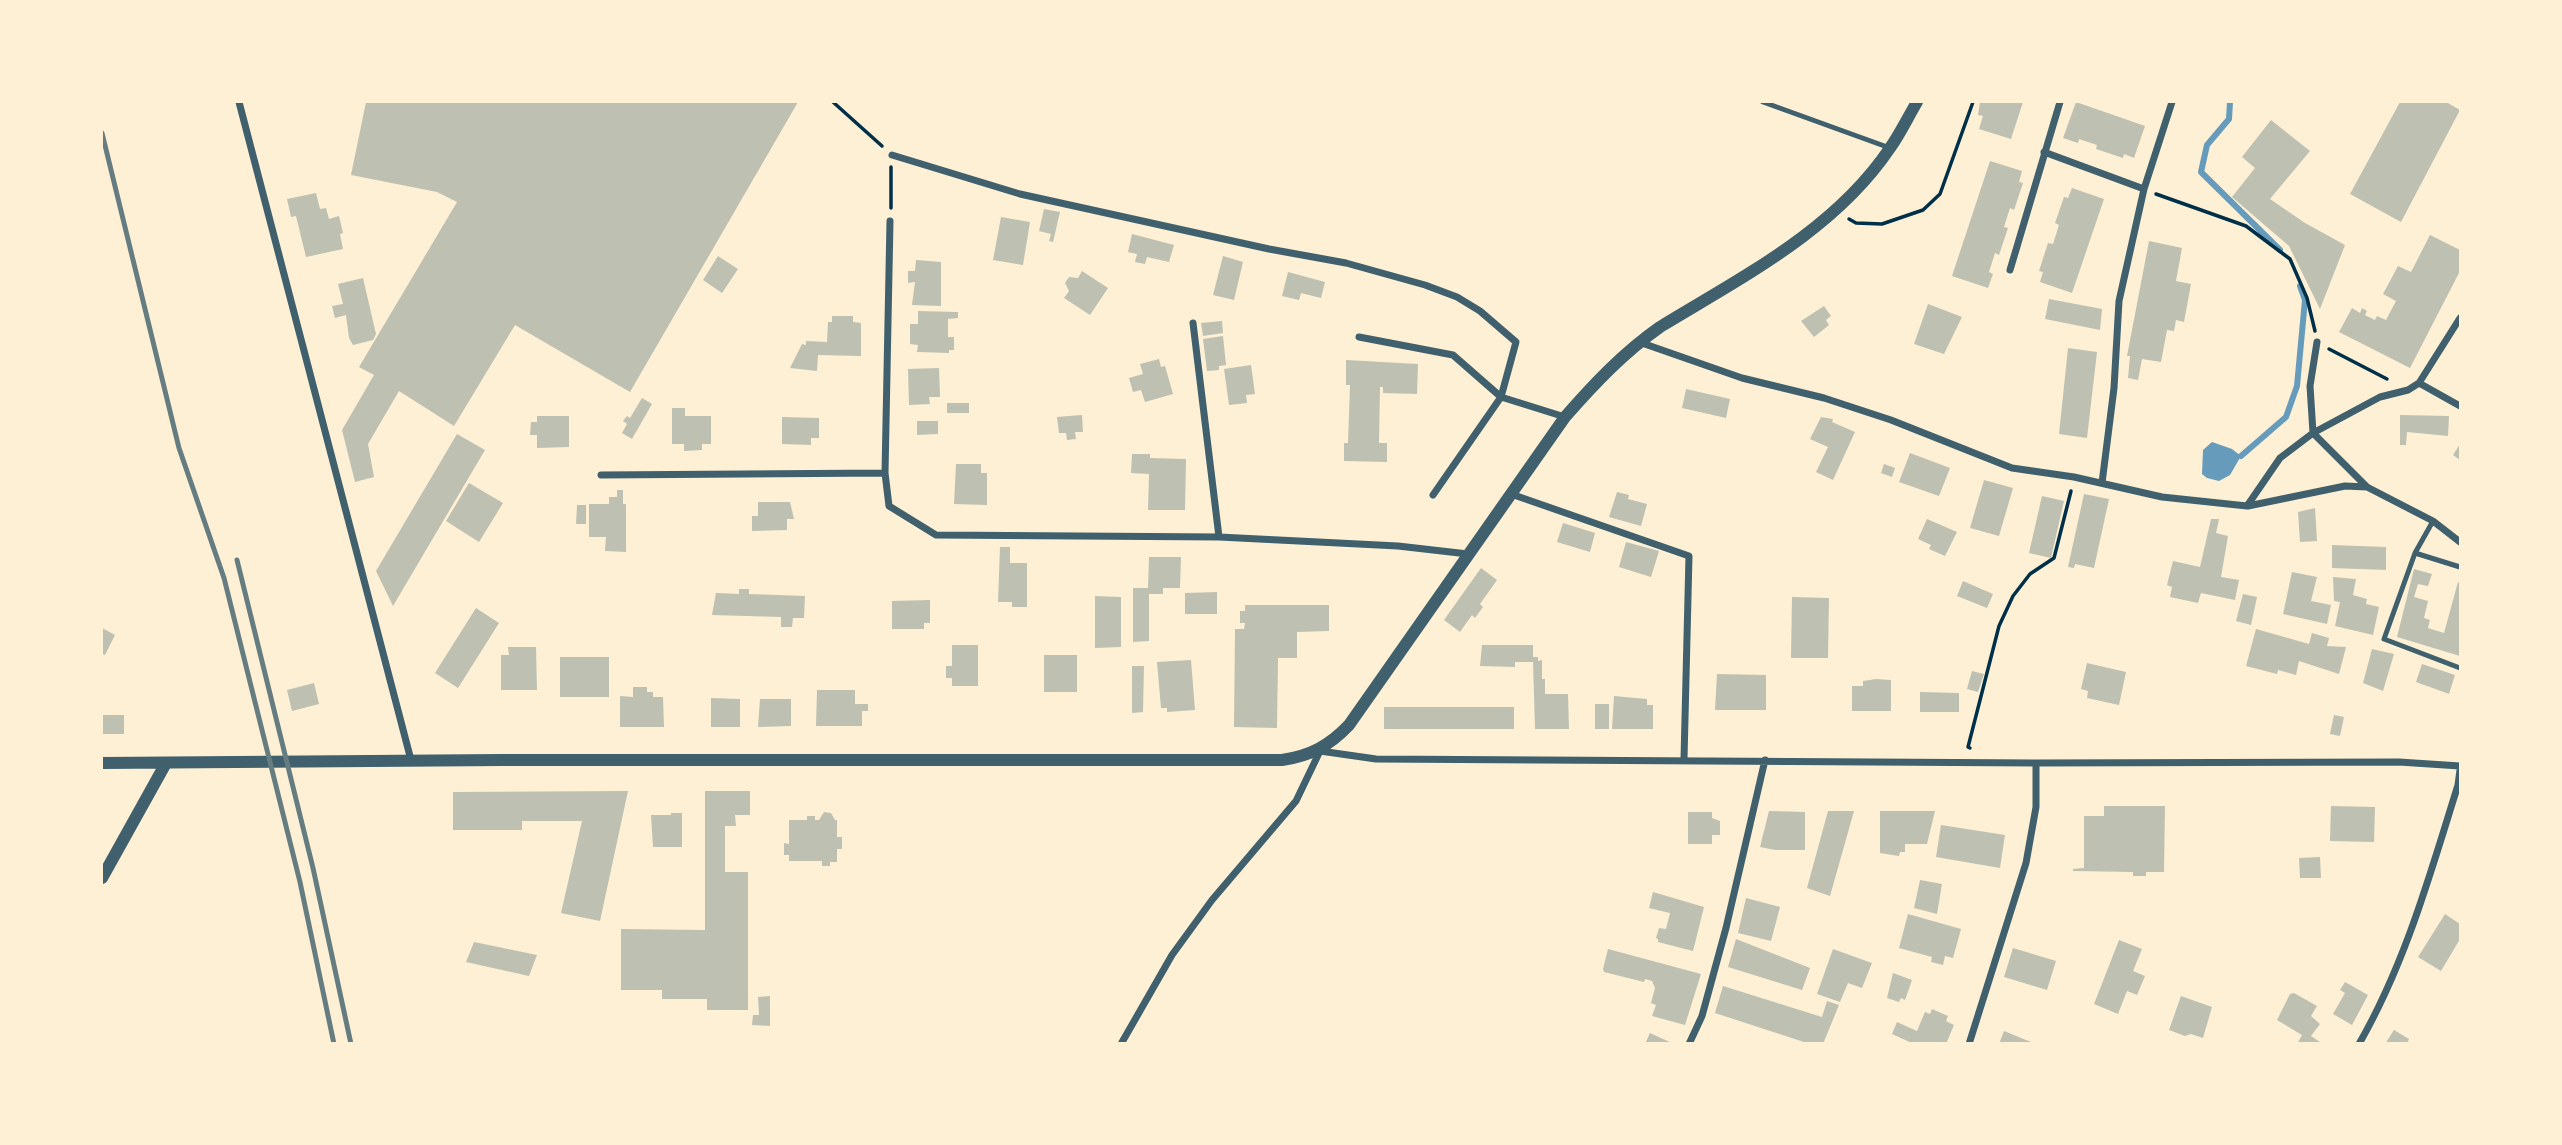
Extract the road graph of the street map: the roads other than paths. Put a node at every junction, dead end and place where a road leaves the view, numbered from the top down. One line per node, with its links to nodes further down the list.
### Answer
1 (239, 102): 37 (street)
2 (1763, 102): 6 (lane)
3 (1917, 102): 6 (street)
4 (2060, 102): 7 (street)
5 (2172, 102): 9 (street)
6 (1891, 148): 15 (street)
7 (2044, 152): 9 (street); 11 (street)
8 (891, 155): 18 (street)
9 (2144, 189): 24 (street)
10 (890, 221): 22 (street)
11 (2010, 270)
12 (2460, 318): 17 (street)
13 (1193, 323): 30 (street)
14 (1359, 337): 18 (street)
15 (1639, 342): 20 (street); 24 (street)
16 (2317, 342): 21 (street)
17 (2419, 383): 19 (street); 21 (street)
18 (1500, 397): 20 (street); 27 (street)
19 (2460, 405)
20 (1565, 417): 26 (street)
21 (2313, 433): 25 (street); 28 (street)
22 (885, 473): 23 (street); 30 (street)
23 (601, 475)
24 (2102, 483): 28 (street)
25 (2367, 487): 28 (street); 29 (street)
26 (1510, 494): 33 (street); 38 (street)
27 (1433, 495)
28 (2247, 506)
29 (2433, 521): 31 (street); 32 (lane)
30 (1219, 537): 33 (street)
31 (2460, 542)
32 (2415, 553): 34 (lane); 35 (lane)
33 (1468, 554): 36 (street)
34 (2460, 567)
35 (2460, 668)
36 (1320, 751): 37 (street); 38 (street); 45 (street)
37 (411, 760): 40 (street)
38 (1684, 760): 39 (street)
39 (1765, 760): 42 (street); 46 (street)
40 (166, 762): 41 (street); 44 (street)
41 (102, 763)
42 (2036, 763): 43 (street); 47 (street)
43 (2460, 768): 48 (street)
44 (102, 878)
45 (1121, 1044)
46 (1689, 1044)
47 (1969, 1044)
48 (2358, 1044)

